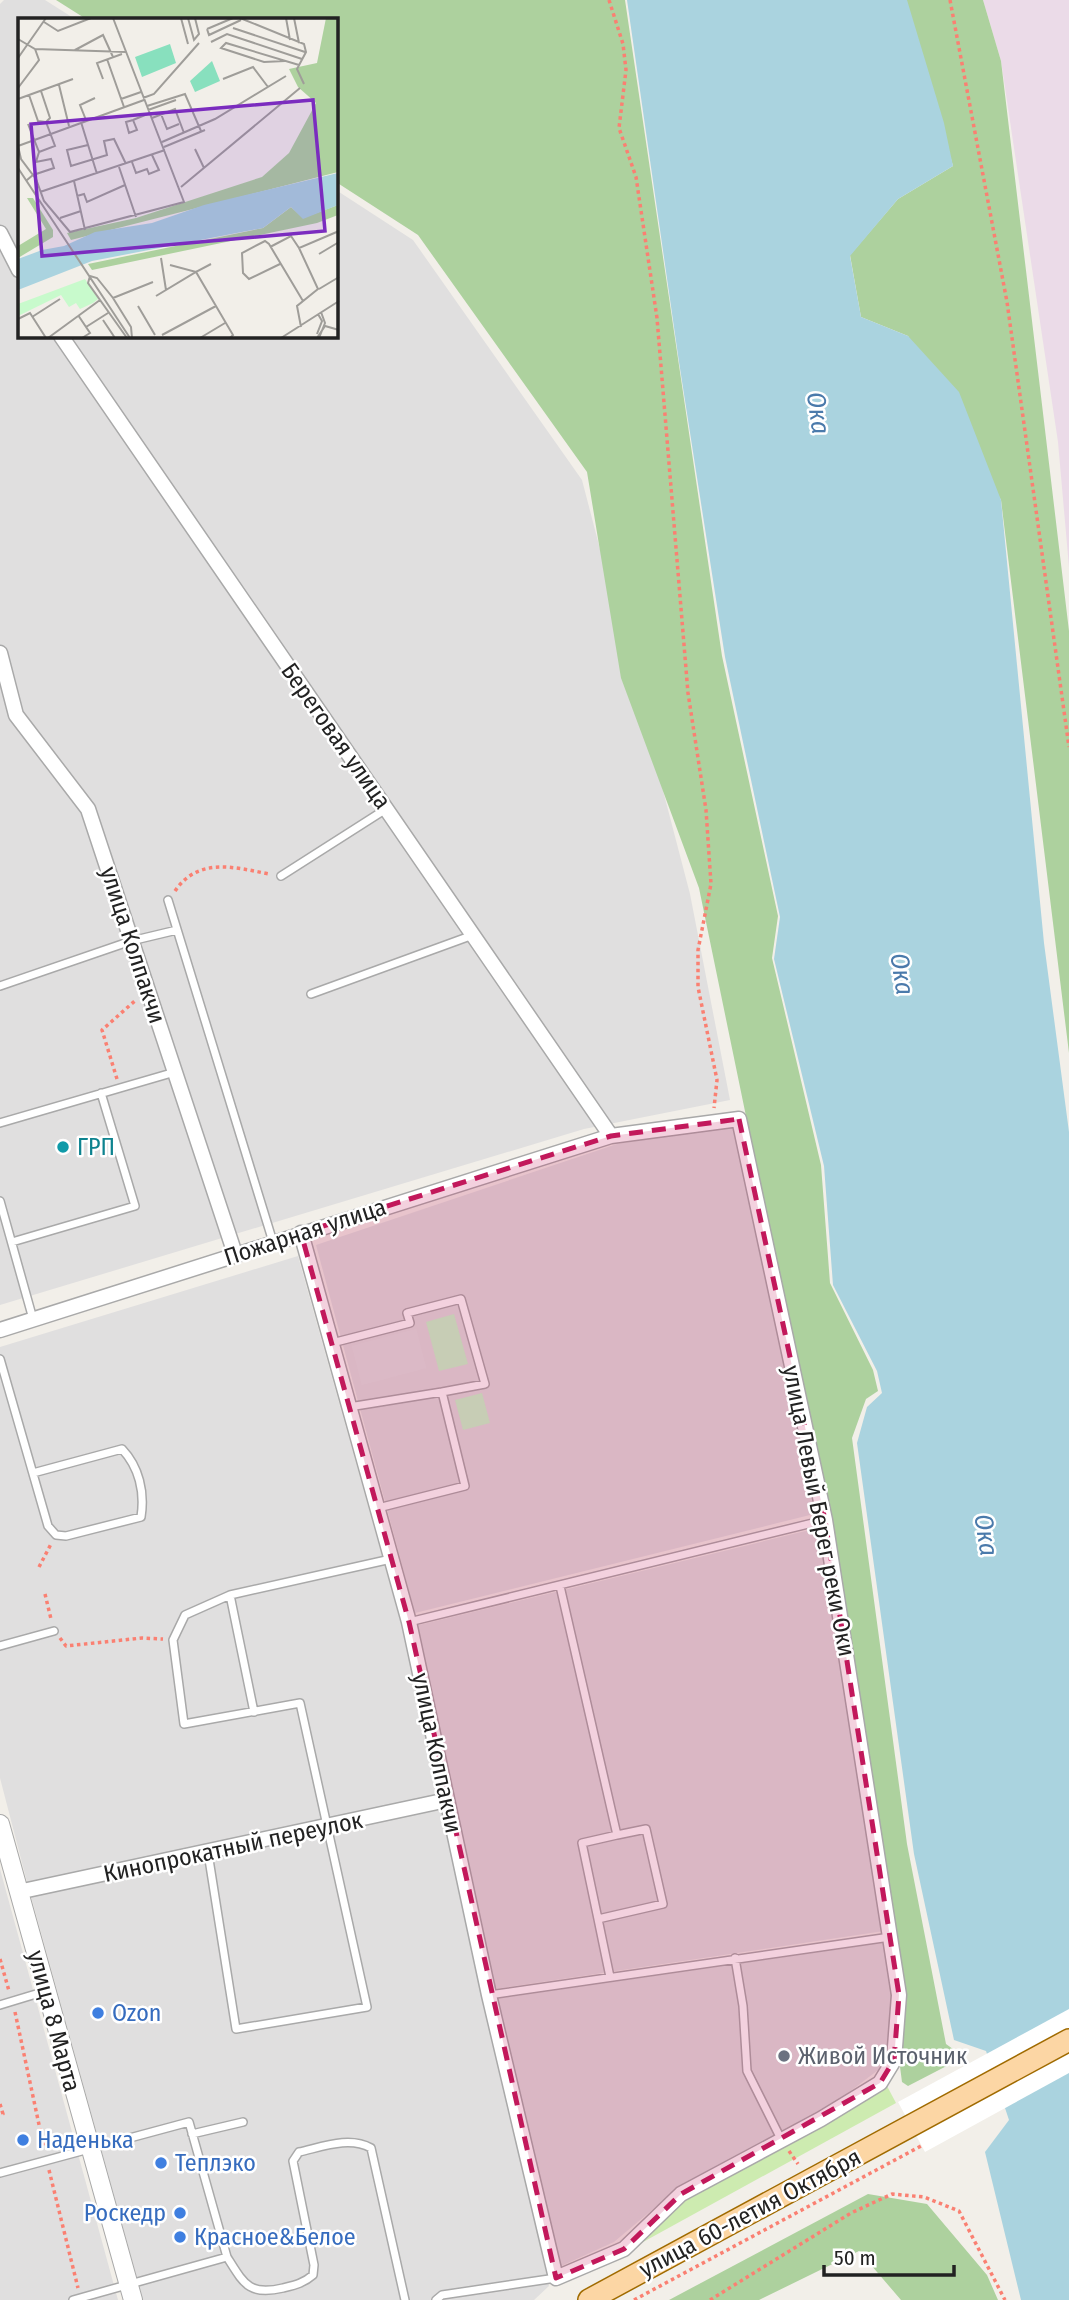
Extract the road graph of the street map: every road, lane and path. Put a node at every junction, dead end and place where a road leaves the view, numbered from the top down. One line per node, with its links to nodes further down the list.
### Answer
1 (609, 0): 21 (path)
2 (950, 0): 7 (path)
3 (0, 233): 4 (street)
4 (18, 268)
5 (62, 338): 8 (street, Береговая улица)
6 (0, 653): 13 (street, улица Колпакчи)
7 (1069, 747)
8 (386, 808): 9 (lane); 12 (street, Береговая улица)
9 (281, 876): 10 (path)
10 (168, 900): 11 (lane)
11 (177, 930): 13 (lane); 26 (lane)
12 (473, 935): 16 (lane); 22 (street, Береговая улица)
13 (131, 941): 14 (lane); 15 (street, улица Колпакчи)
14 (0, 986)
15 (148, 990): 17 (street, улица Колпакчи); 18 (path)
16 (311, 994)
17 (174, 1072): 18 (lane); 27 (street, улица Колпакчи)
18 (120, 1088): 19 (lane)
19 (101, 1093): 20 (lane); 25 (lane)
20 (0, 1122)
21 (713, 1122): 22 (street, улица Левый Берег реки Оки); 36 (street, улица Левый Берег реки Оки)
22 (611, 1136): 24 (street, Пожарная улица)
23 (0, 1201): 25 (lane)
24 (301, 1233): 26 (street, Пожарная улица); 30 (street, улица Колпакчи)
25 (12, 1242): 28 (lane)
26 (273, 1242): 27 (street, Пожарная улица)
27 (235, 1254): 28 (street, Пожарная улица)
28 (33, 1319): 29 (street, Пожарная улица)
29 (0, 1330)
30 (331, 1343): 32 (lane); 33 (street, улица Колпакчи)
31 (0, 1359): 34 (lane)
32 (442, 1392): 33 (lane); 35 (lane)
33 (349, 1407): 35 (street, улица Колпакчи)
34 (33, 1473): 37 (lane); 37 (lane)
35 (377, 1508): 38 (street, улица Колпакчи)
36 (825, 1520): 40 (lane); 56 (street, улица Левый Берег реки Оки)
37 (56, 1535): 39 (path)
38 (391, 1559): 42 (lane); 43 (street, улица Колпакчи)
39 (39, 1567)
40 (560, 1586): 43 (lane); 51 (lane)
41 (45, 1594): 44 (path)
42 (230, 1595): 45 (lane); 47 (lane)
43 (409, 1622): 48 (street, улица Колпакчи)
44 (54, 1631): 45 (path); 46 (lane)
45 (173, 1640): 47 (lane)
46 (0, 1646)
47 (254, 1712): 50 (lane)
48 (447, 1800): 50 (street, Кинопрокатный переулок); 61 (street, улица Колпакчи)
49 (0, 1824): 52 (street, улица 8 Марта)
50 (328, 1827): 53 (street, Кинопрокатный переулок); 53 (lane)
51 (617, 1835): 55 (lane); 55 (lane)
52 (4, 1853): 54 (street, улица 8 Марта)
53 (208, 1853): 54 (street, Кинопрокатный переулок)
54 (18, 1892): 60 (street, улица 8 Марта)
55 (598, 1919): 59 (lane)
56 (890, 1937): 57 (lane); 69 (street, улица Левый Берег реки Оки)
57 (735, 1958): 59 (lane); 69 (lane)
58 (0, 1959): 62 (path)
59 (610, 1976): 61 (lane)
60 (46, 1991): 62 (lane); 71 (street, улица 8 Марта)
61 (489, 1995): 75 (street, улица Колпакчи)
62 (12, 2001): 63 (lane); 72 (path)
63 (0, 2005)
64 (1069, 2040): 80 (main road, улица 60-летия Октября)
65 (0, 2104): 66 (path)
66 (0, 2116)
67 (243, 2122): 68 (lane)
68 (192, 2134): 71 (lane); 74 (lane)
69 (781, 2140): 75 (street, улица Левый Берег реки Оки)
70 (921, 2146): 81 (path)
71 (90, 2150): 72 (lane); 76 (street, улица 8 Марта)
72 (47, 2161): 73 (lane); 77 (path)
73 (0, 2173)
74 (227, 2257): 76 (lane); 78 (lane)
75 (556, 2278): 79 (lane)
76 (130, 2292): 77 (lane)
77 (77, 2299)
78 (405, 2300)
79 (436, 2300)
80 (589, 2300)
81 (634, 2300)
82 (710, 2300): 83 (path)
83 (1005, 2300)

